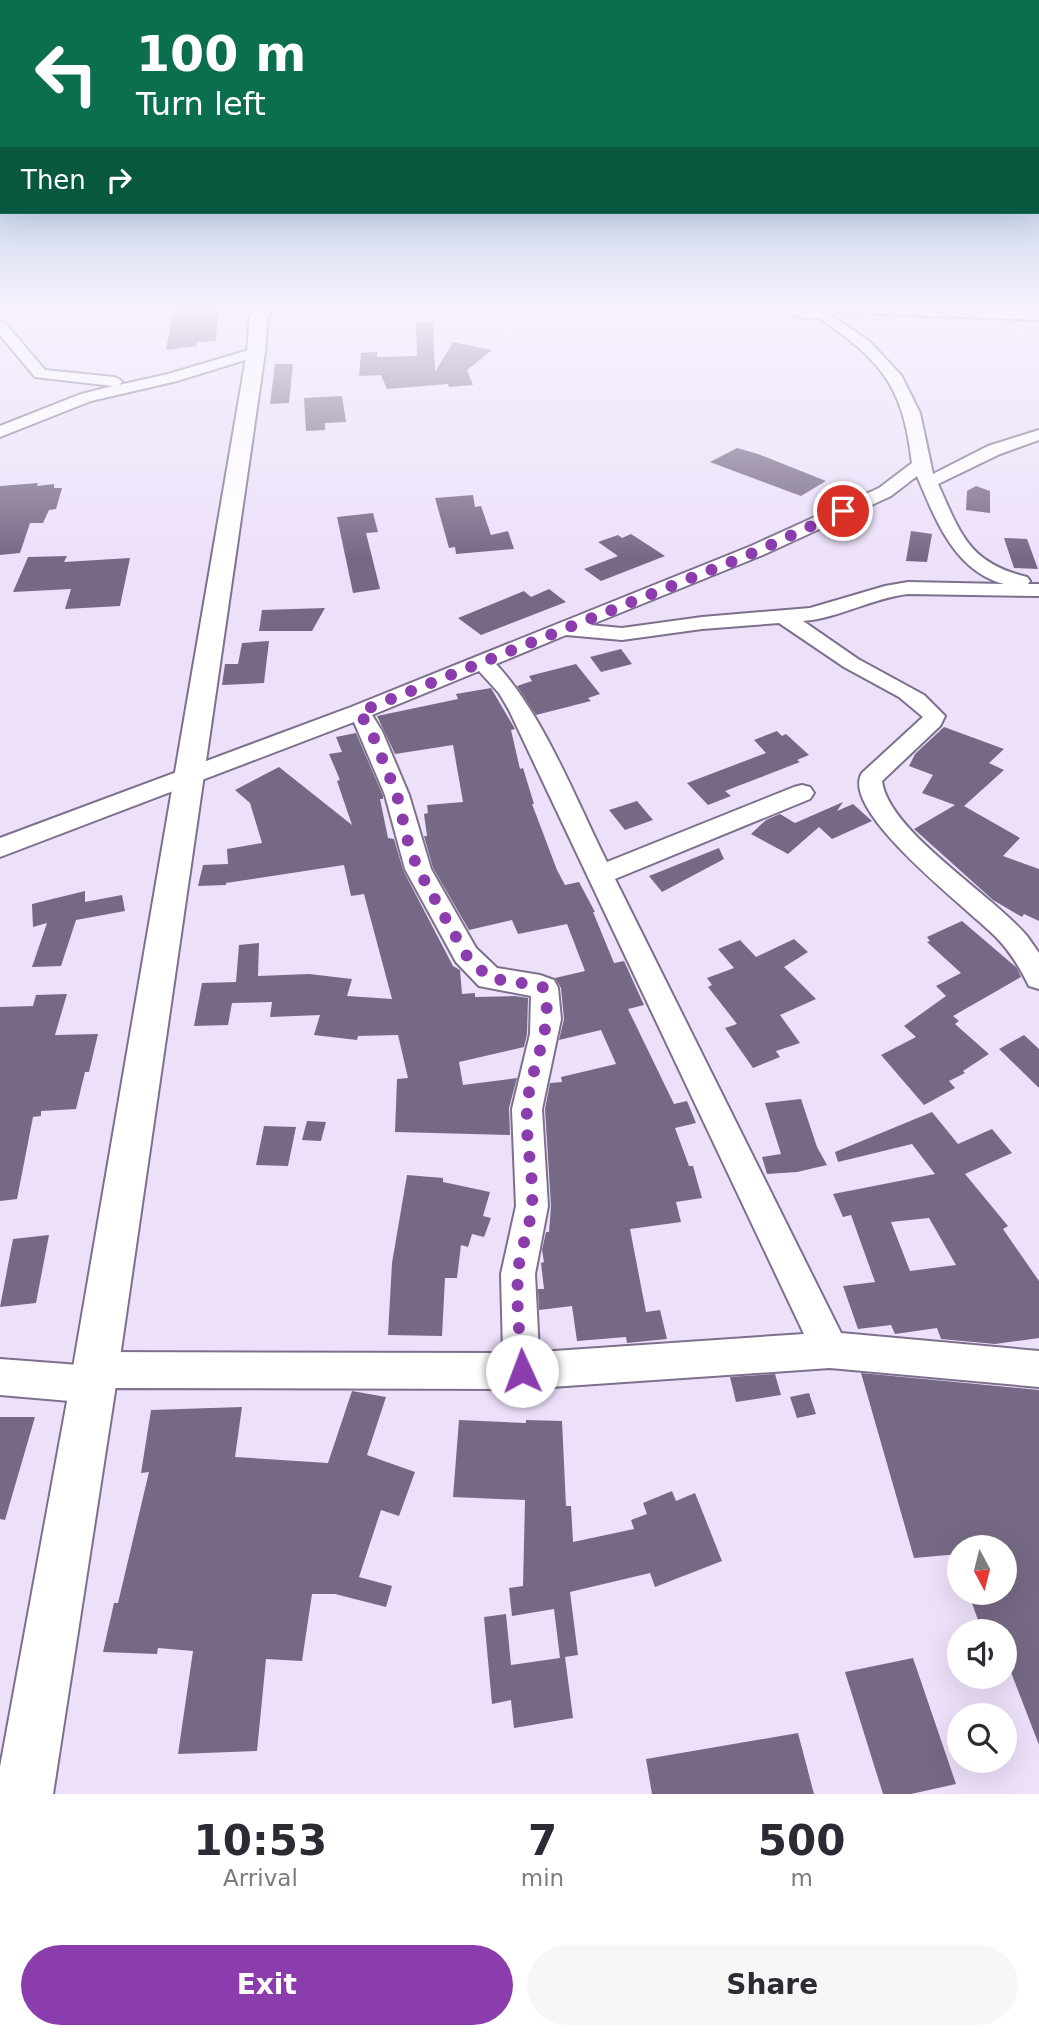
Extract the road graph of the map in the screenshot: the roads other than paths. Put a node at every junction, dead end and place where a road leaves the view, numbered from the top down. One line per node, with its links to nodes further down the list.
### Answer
1 (119, 391): 4 (street)
2 (250, 391): 12 (street)
3 (903, 391): 6 (street)
4 (0, 432)
5 (1039, 435): 6 (street)
6 (924, 474): 7 (street); 9 (street)
7 (1039, 587): 8 (street)
8 (783, 617): 9 (street); 16 (street)
9 (564, 630): 10 (street)
10 (481, 661): 11 (street); 15 (street)
11 (359, 712): 12 (street); 19 (street)
12 (190, 775): 14 (street); 21 (street)
13 (802, 793): 15 (street)
14 (0, 848)
15 (600, 875): 17 (street)
16 (1039, 978)
17 (830, 1350): 18 (street); 19 (street)
18 (1039, 1369)
19 (522, 1371): 21 (street)
20 (0, 1377): 21 (street)
21 (94, 1377): 22 (street)
22 (24, 1794)

